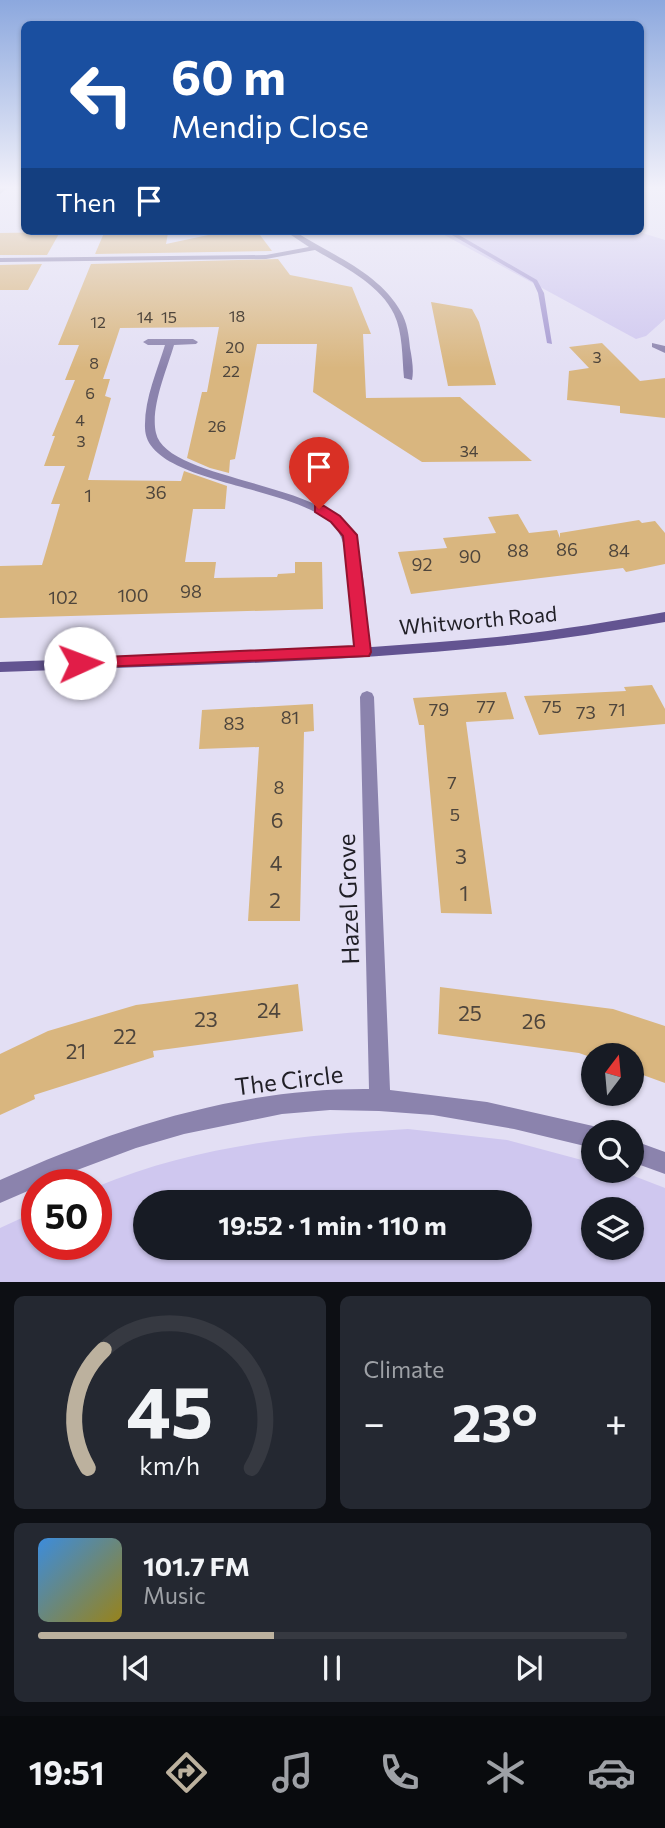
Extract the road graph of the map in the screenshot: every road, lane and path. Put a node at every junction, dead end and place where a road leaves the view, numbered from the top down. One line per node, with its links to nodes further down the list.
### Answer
1 (314, 248): 2 (street); 8 (street)
2 (0, 260)
3 (148, 342): 4 (street)
4 (170, 342): 5 (street); 10 (street)
5 (193, 342)
6 (655, 345): 7 (street)
7 (665, 351)
8 (409, 378)
9 (665, 617): 10 (main road, Whitworth Road)
10 (363, 652): 11 (main road, Whitworth Road)
11 (0, 667)
12 (367, 697): 13 (street, Hazel Grove)
13 (380, 1100): 14 (street, The Circle); 17 (street, The Circle)
14 (581, 1134)
15 (644, 1155): 16 (street)
16 (665, 1163)
17 (0, 1192)

